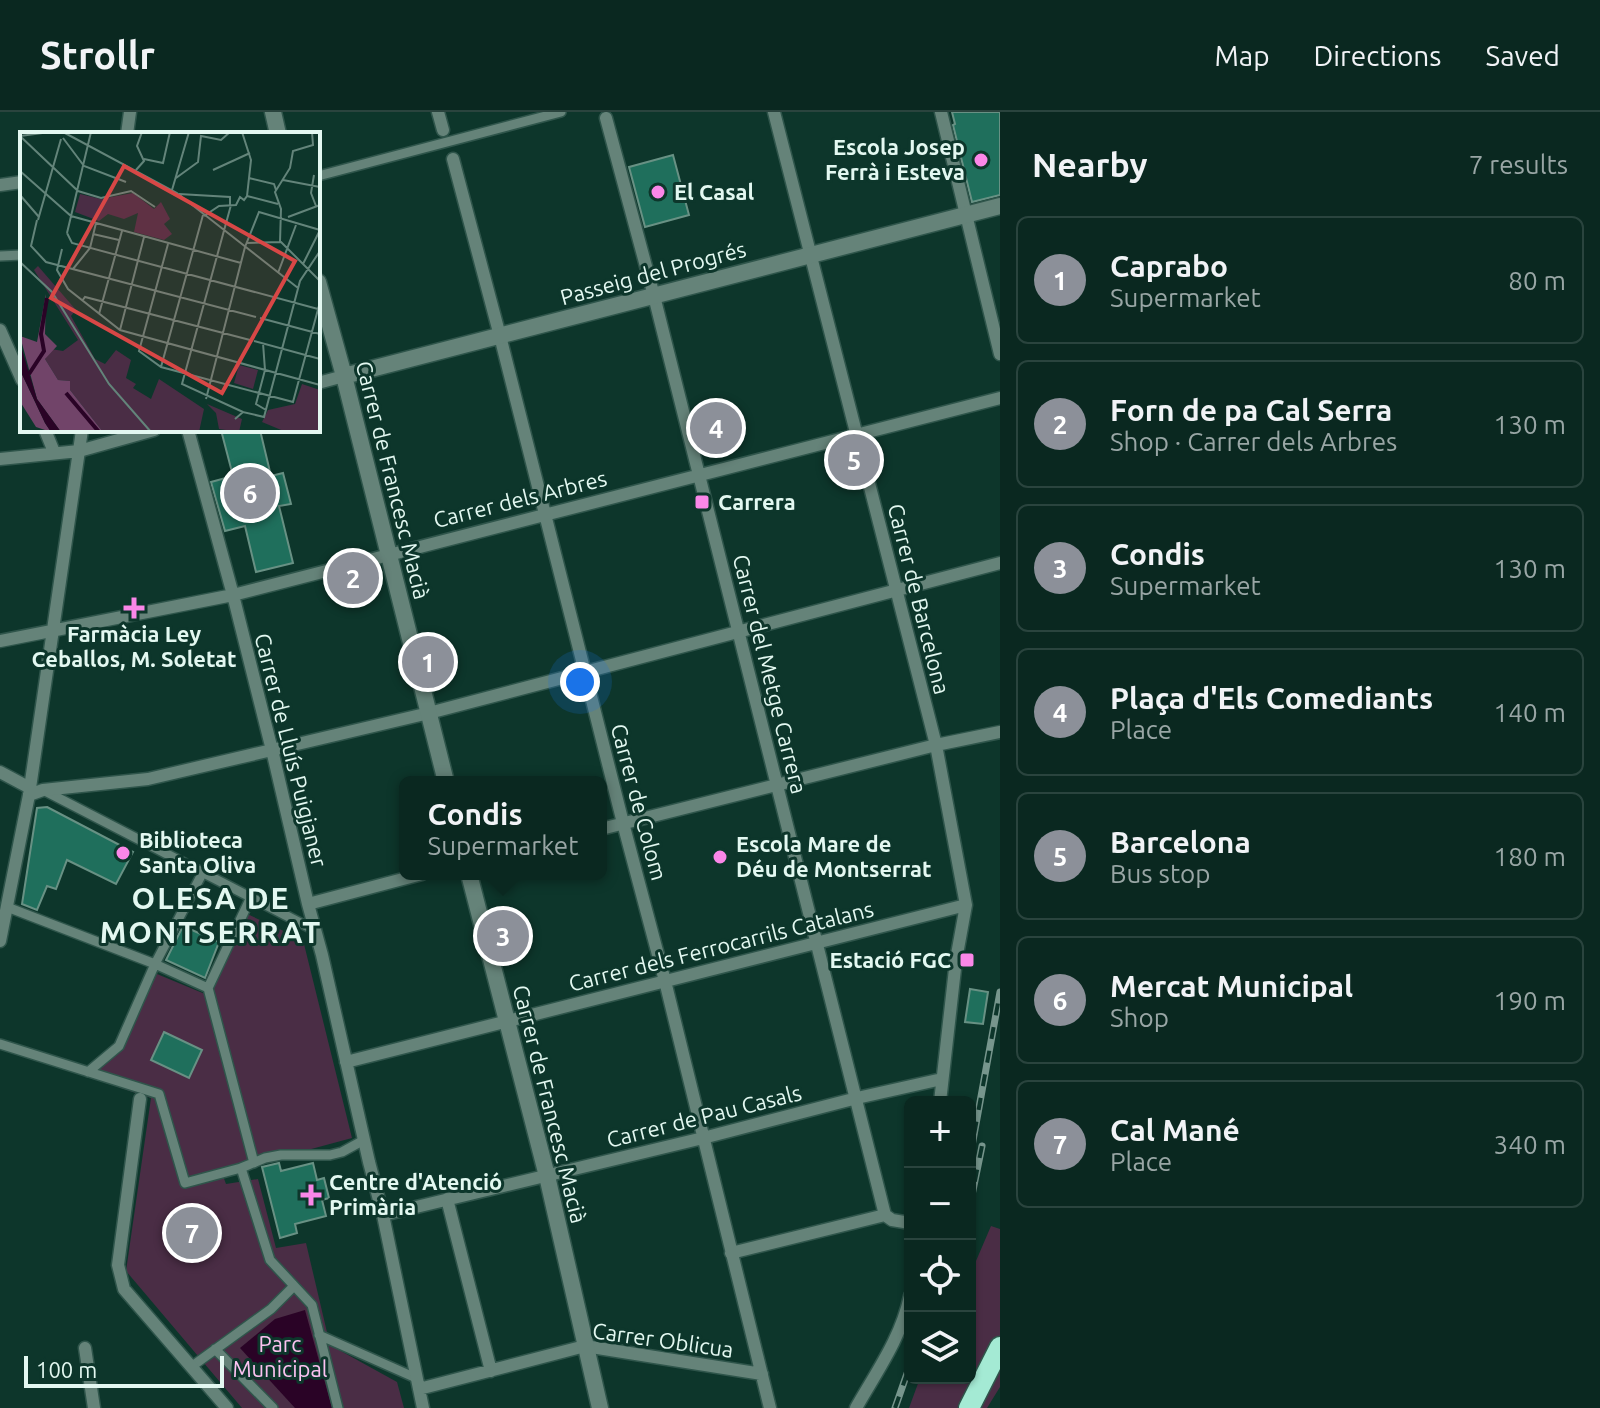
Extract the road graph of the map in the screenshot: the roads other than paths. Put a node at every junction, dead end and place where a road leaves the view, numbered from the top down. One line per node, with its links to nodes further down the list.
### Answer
1 (130, 112): 9 (street)
2 (273, 112): 10 (street)
3 (438, 112): 8 (street)
4 (561, 112): 12 (street)
5 (774, 112): 18 (street, Carrer de Barcelona)
6 (941, 112): 16 (street)
7 (606, 118): 21 (street, Carrer del Metge Carrera)
8 (443, 130)
9 (127, 132)
10 (278, 132)
11 (453, 159): 23 (street, Carrer de Colom)
12 (320, 175)
13 (20, 182): 14 (street)
14 (0, 185)
15 (1000, 206): 16 (street, Passeig del Progrés)
16 (967, 214): 18 (street, Passeig del Progrés); 24 (street)
17 (20, 255): 19 (street)
18 (811, 255): 21 (street, Passeig del Progrés); 33 (street, Carrer de Barcelona)
19 (0, 256)
20 (320, 289): 26 (street, Carrer de Francesc Macià)
21 (654, 296): 23 (street, Passeig del Progrés); 37 (street, Carrer del Metge Carrera)
22 (0, 330): 25 (street)
23 (500, 336): 26 (street, Passeig del Progrés); 38 (street, Carrer de Colom)
24 (1000, 354)
25 (20, 375)
26 (344, 376): 27 (street, Passeig del Progrés); 39 (street, Carrer de Francesc Macià)
27 (320, 382)
28 (1000, 398): 33 (street, Carrer dels Arbres)
29 (46, 432): 35 (street)
30 (82, 432): 34 (street)
31 (147, 432): 34 (street)
32 (189, 432): 42 (street, Carrer de Lluís Puigjaner)
33 (856, 435): 37 (street, Carrer dels Arbres); 41 (street, Carrer de Barcelona)
34 (79, 451): 35 (street); 43 (street)
35 (54, 452): 36 (street)
36 (0, 459)
37 (699, 475): 38 (street, Carrer dels Arbres); 44 (street, Carrer del Metge Carrera)
38 (545, 514): 39 (street, Carrer dels Arbres); 46 (street, Carrer de Colom)
39 (389, 553): 42 (street, Carrer dels Arbres); 47 (street, Carrer de Francesc Macià)
40 (1000, 563): 41 (street)
41 (896, 590): 44 (street); 49 (street, Carrer de Barcelona)
42 (233, 595): 43 (street, Carrer dels Arbres); 50 (street, Carrer de Lluís Puigjaner)
43 (52, 632): 45 (street, Carrer dels Arbres); 54 (street)
44 (738, 632): 46 (street); 53 (street, Carrer del Metge Carrera)
45 (0, 641)
46 (585, 672): 47 (street); 55 (street, Carrer de Colom)
47 (429, 713): 50 (street); 52 (street, Carrer de Francesc Macià)
48 (1000, 732): 49 (street)
49 (936, 745): 53 (street); 62 (street, Carrer de Barcelona)
50 (272, 750): 54 (street); 61 (street, Carrer de Lluís Puigjaner)
51 (0, 772): 54 (street)
52 (445, 776)
53 (777, 786): 55 (street); 66 (street, Carrer del Metge Carrera)
54 (34, 791): 57 (street); 63 (street)
55 (623, 823): 56 (street); 68 (street, Carrer de Colom)
56 (607, 827)
57 (203, 872): 60 (street); 67 (street)
58 (399, 880): 61 (street)
59 (471, 880): 70 (street, Carrer de Francesc Macià)
60 (251, 897): 64 (street); 69 (street)
61 (308, 904): 64 (street, Carrer de Lluís Puigjaner)
62 (966, 905): 66 (street, Carrer dels Ferrocarrils Catalans); 74 (street, Carrer de Barcelona)
63 (7, 907): 65 (street); 67 (street)
64 (316, 931): 72 (street, Carrer de Lluís Puigjaner)
65 (0, 941)
66 (817, 943): 68 (street, Carrer dels Ferrocarrils Catalans); 76 (street, Carrer del Metge Carrera)
67 (155, 964): 69 (street); 73 (street)
68 (665, 981): 70 (street, Carrer dels Ferrocarrils Catalans); 78 (street, Carrer de Colom)
69 (208, 988): 80 (street)
70 (506, 1021): 72 (street, Carrer dels Ferrocarrils Catalans); 82 (street, Carrer de Francesc Macià)
71 (0, 1044): 73 (street)
72 (346, 1062): 79 (street, Carrer de Lluís Puigjaner)
73 (88, 1072): 81 (street)
74 (942, 1079): 75 (street, Carrer de Barcelona); 76 (street, Carrer de Pau Casals)
75 (941, 1096)
76 (857, 1098): 78 (street, Carrer de Pau Casals); 85 (street, Carrer del Metge Carrera)
77 (140, 1099): 95 (street)
78 (703, 1138): 82 (street, Carrer de Pau Casals); 87 (street, Carrer de Colom)
79 (364, 1140): 80 (street); 84 (street, Carrer de Lluís Puigjaner)
80 (254, 1163): 81 (street)
81 (241, 1168): 88 (street)
82 (547, 1176): 83 (street, Carrer de Pau Casals); 91 (street, Carrer de Francesc Macià)
83 (447, 1199): 84 (street, Carrer de Pau Casals); 96 (street)
84 (383, 1215): 98 (street, Carrer de Lluís Puigjaner)
85 (885, 1215): 86 (street); 87 (street)
86 (904, 1222)
87 (731, 1253): 97 (street, Carrer de Colom)
88 (294, 1286): 90 (street); 94 (street)
89 (906, 1312): 106 (street)
90 (319, 1335): 98 (street); 102 (street)
91 (585, 1346): 96 (street, Carrer Oblicua); 97 (street, Carrer Oblicua); 104 (street, Carrer de Francesc Macià)
92 (1000, 1347): 107 (highway)
93 (85, 1348): 99 (street)
94 (215, 1349): 95 (street); 101 (street)
95 (191, 1367): 100 (street)
96 (491, 1371): 98 (street, Carrer Oblicua)
97 (762, 1374): 105 (street, Carrer de Colom)
98 (418, 1384): 103 (street, Carrer de Lluís Puigjaner)
99 (94, 1408)
100 (227, 1408)
101 (273, 1408)
102 (338, 1408)
103 (423, 1408)
104 (600, 1408)
105 (770, 1408)
106 (856, 1408)
107 (969, 1408)

